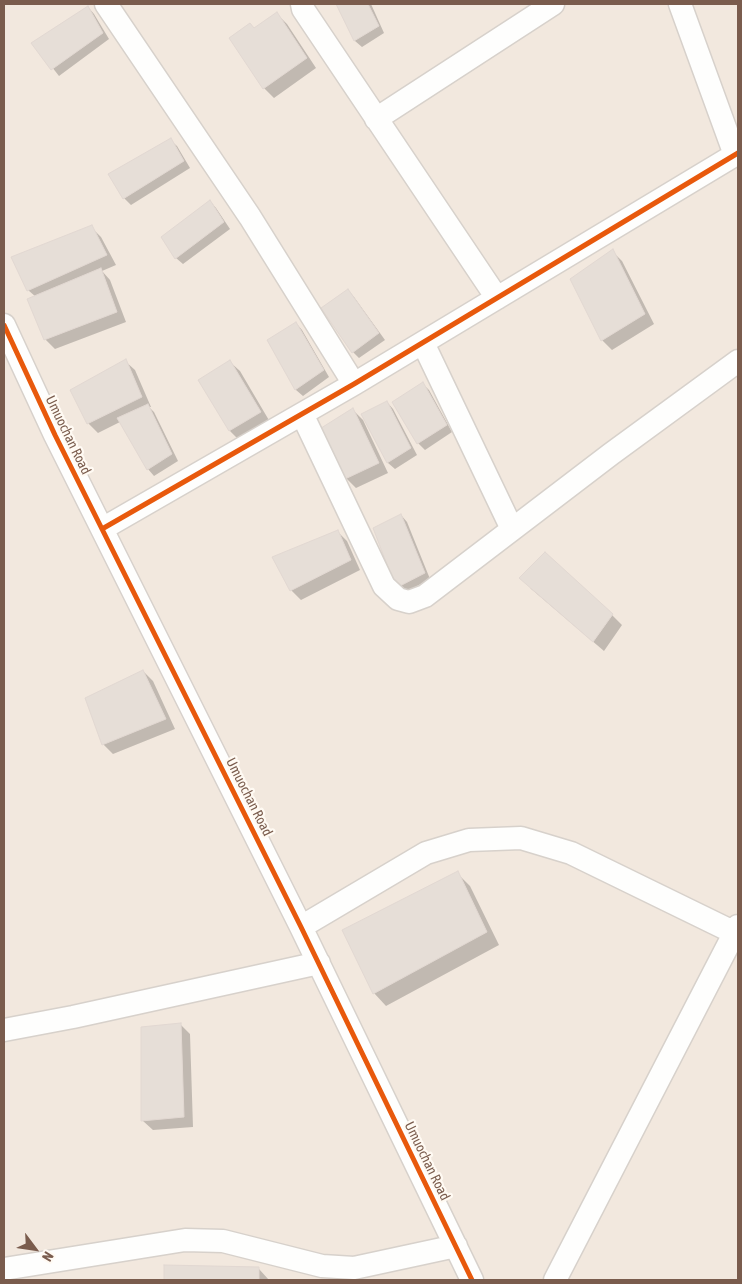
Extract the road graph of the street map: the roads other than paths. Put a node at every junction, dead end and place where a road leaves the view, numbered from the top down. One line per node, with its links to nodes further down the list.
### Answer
1 (106, 4): 11 (street)
2 (302, 4): 5 (street)
3 (553, 4): 5 (street)
4 (680, 4): 6 (street)
5 (376, 119): 7 (street)
6 (737, 154): 7 (street)
7 (497, 298): 9 (street)
8 (4, 325): 13 (street, Umuochan Road)
9 (423, 343): 11 (street); 14 (street)
10 (738, 361): 14 (street)
11 (354, 384): 12 (street)
12 (302, 414): 13 (street); 14 (street)
13 (102, 529): 15 (street, Umuochan Road)
14 (512, 530)
15 (301, 927): 16 (street); 17 (street, Umuochan Road)
16 (737, 929): 22 (street)
17 (319, 963): 18 (street); 19 (street, Umuochan Road)
18 (4, 1030)
19 (456, 1246): 20 (street); 21 (street, Umuochan Road)
20 (4, 1269)
21 (472, 1280)
22 (555, 1280)

